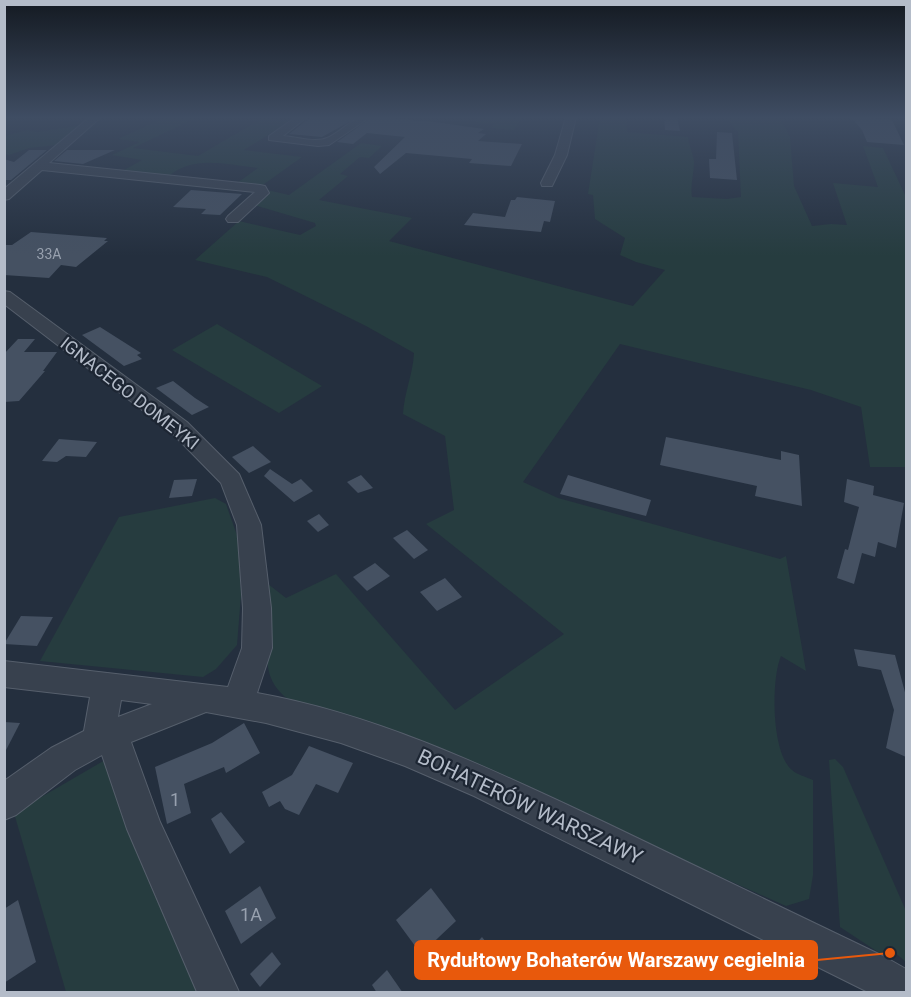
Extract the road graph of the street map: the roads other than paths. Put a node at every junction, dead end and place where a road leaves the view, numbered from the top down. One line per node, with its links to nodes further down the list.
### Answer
1 (41, 164): 3 (street)
2 (557, 164): 4 (street)
3 (38, 166): 5 (street); 6 (street)
4 (547, 183)
5 (4, 196)
6 (233, 219)
7 (4, 296): 10 (street, IGNACEGO DOMEYKI)
8 (4, 674): 9 (street, BOHATERÓW WARSZAWY)
9 (120, 686): 10 (street, BOHATERÓW WARSZAWY); 11 (street)
10 (221, 700): 11 (street); 14 (street, BOHATERÓW WARSZAWY)
11 (95, 741): 12 (street); 13 (street)
12 (4, 803)
13 (218, 993)
14 (906, 993)

